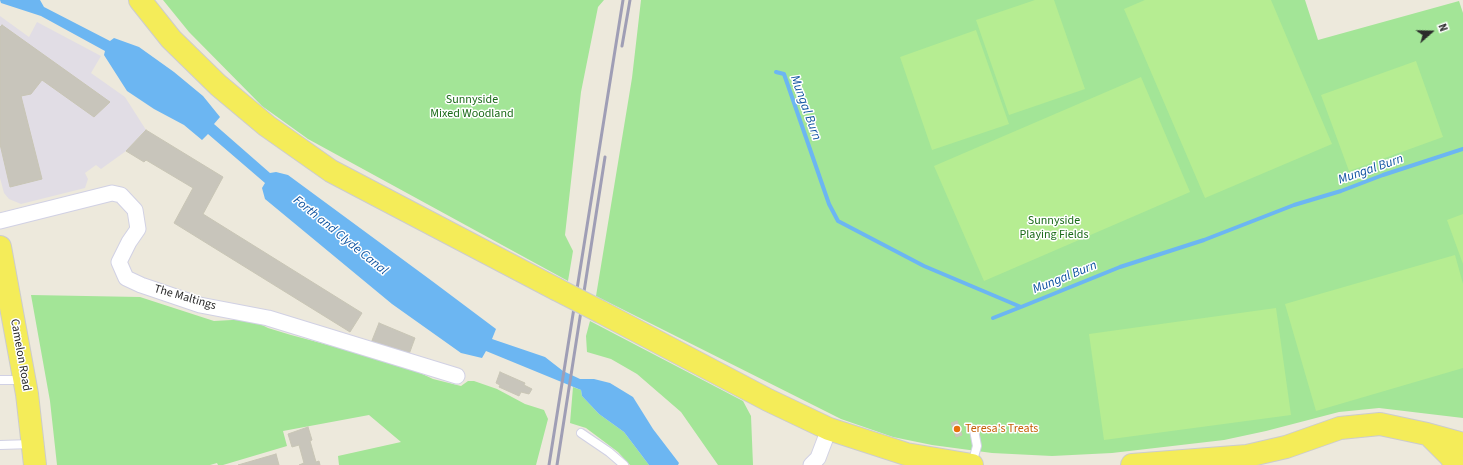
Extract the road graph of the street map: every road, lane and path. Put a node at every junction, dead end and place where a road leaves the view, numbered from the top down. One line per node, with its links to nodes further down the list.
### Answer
1 (140, 0): 7 (main road, bridge)
2 (0, 221): 4 (street, The Maltings)
3 (0, 247): 6 (main road, Camelon Road)
4 (457, 376)
5 (0, 380): 6 (lane)
6 (24, 380): 14 (main road, Camelon Road)
7 (829, 429): 16 (street); 17 (main road)
8 (974, 430): 17 (lane)
9 (581, 433): 15 (lane)
10 (1427, 434): 11 (main road); 18 (main road); 19 (main road)
11 (1463, 444)
12 (0, 445): 14 (lane)
13 (1463, 451): 19 (main road)
14 (34, 454)
15 (624, 465)
16 (811, 465)
17 (972, 465)
18 (1132, 465)
19 (1457, 465)

